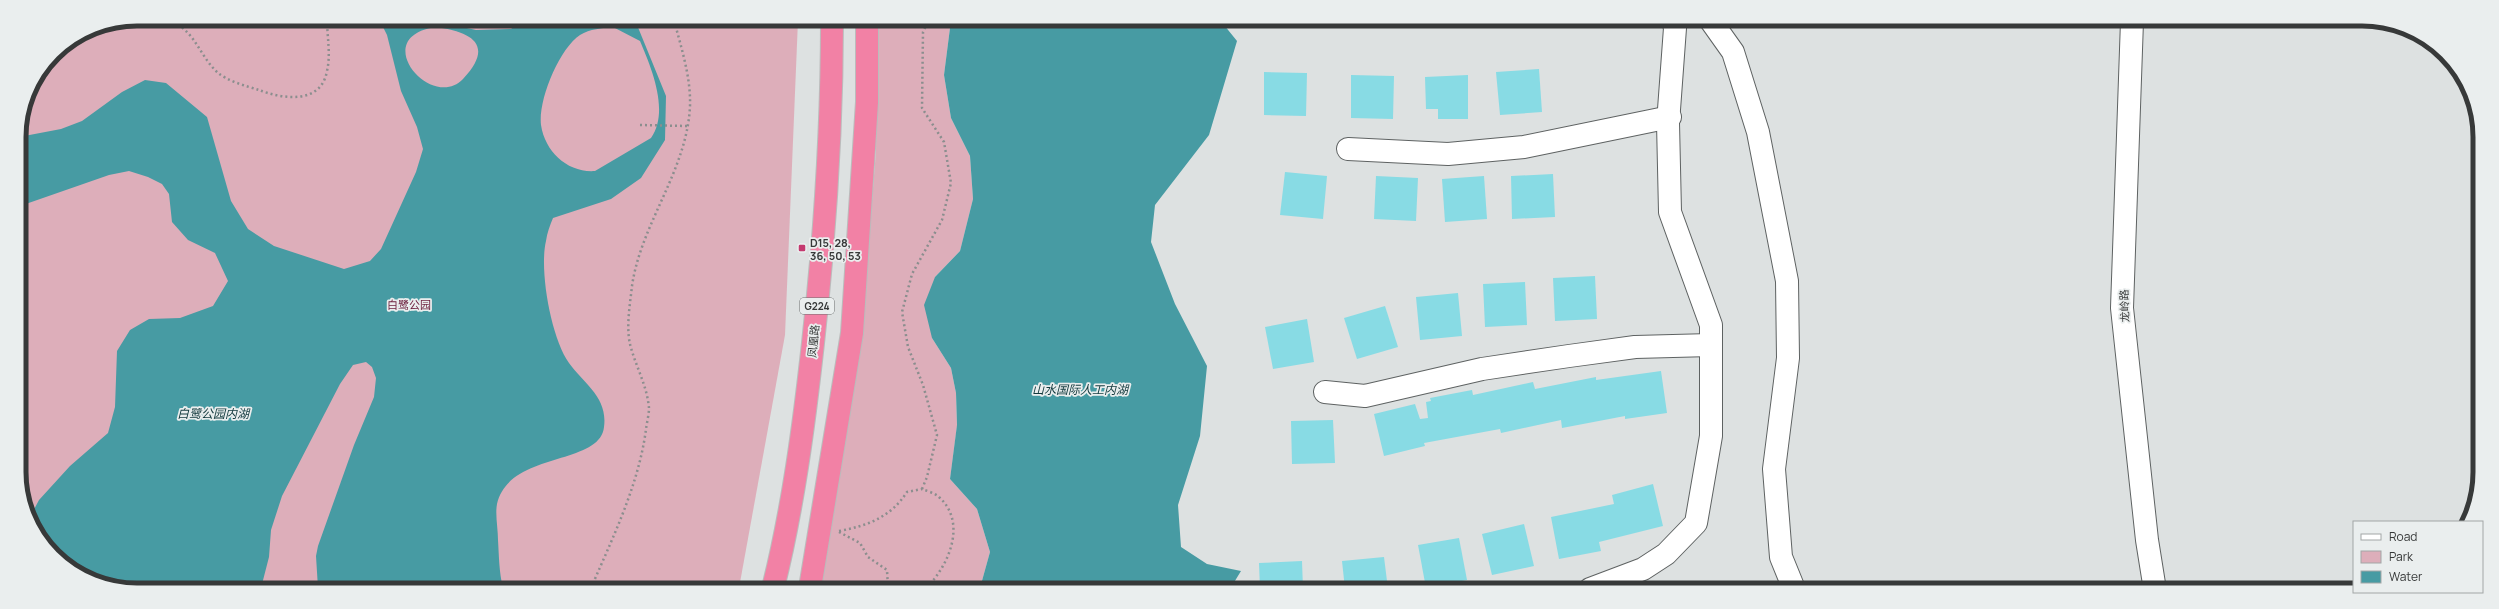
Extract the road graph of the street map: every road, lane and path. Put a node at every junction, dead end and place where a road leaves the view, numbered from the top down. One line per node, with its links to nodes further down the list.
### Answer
1 (178, 26): 2 (path)
2 (327, 26)
3 (675, 26): 12 (path)
4 (832, 26): 18 (highway, 凤凰路 / G224)
5 (867, 26): 19 (highway)
6 (926, 26): 16 (path)
7 (1670, 26): 10 (street)
8 (1715, 26): 23 (street)
9 (2132, 26): 24 (street, 龙岭路)
10 (1670, 117): 13 (street); 14 (street)
11 (640, 125): 12 (path)
12 (687, 126): 17 (path)
13 (1348, 149)
14 (1711, 345): 15 (street); 22 (street)
15 (1325, 392)
16 (922, 488): 20 (path); 21 (path)
17 (593, 583)
18 (774, 583)
19 (811, 583)
20 (888, 583)
21 (930, 583)
22 (1606, 583)
23 (1792, 583)
24 (2153, 583)

